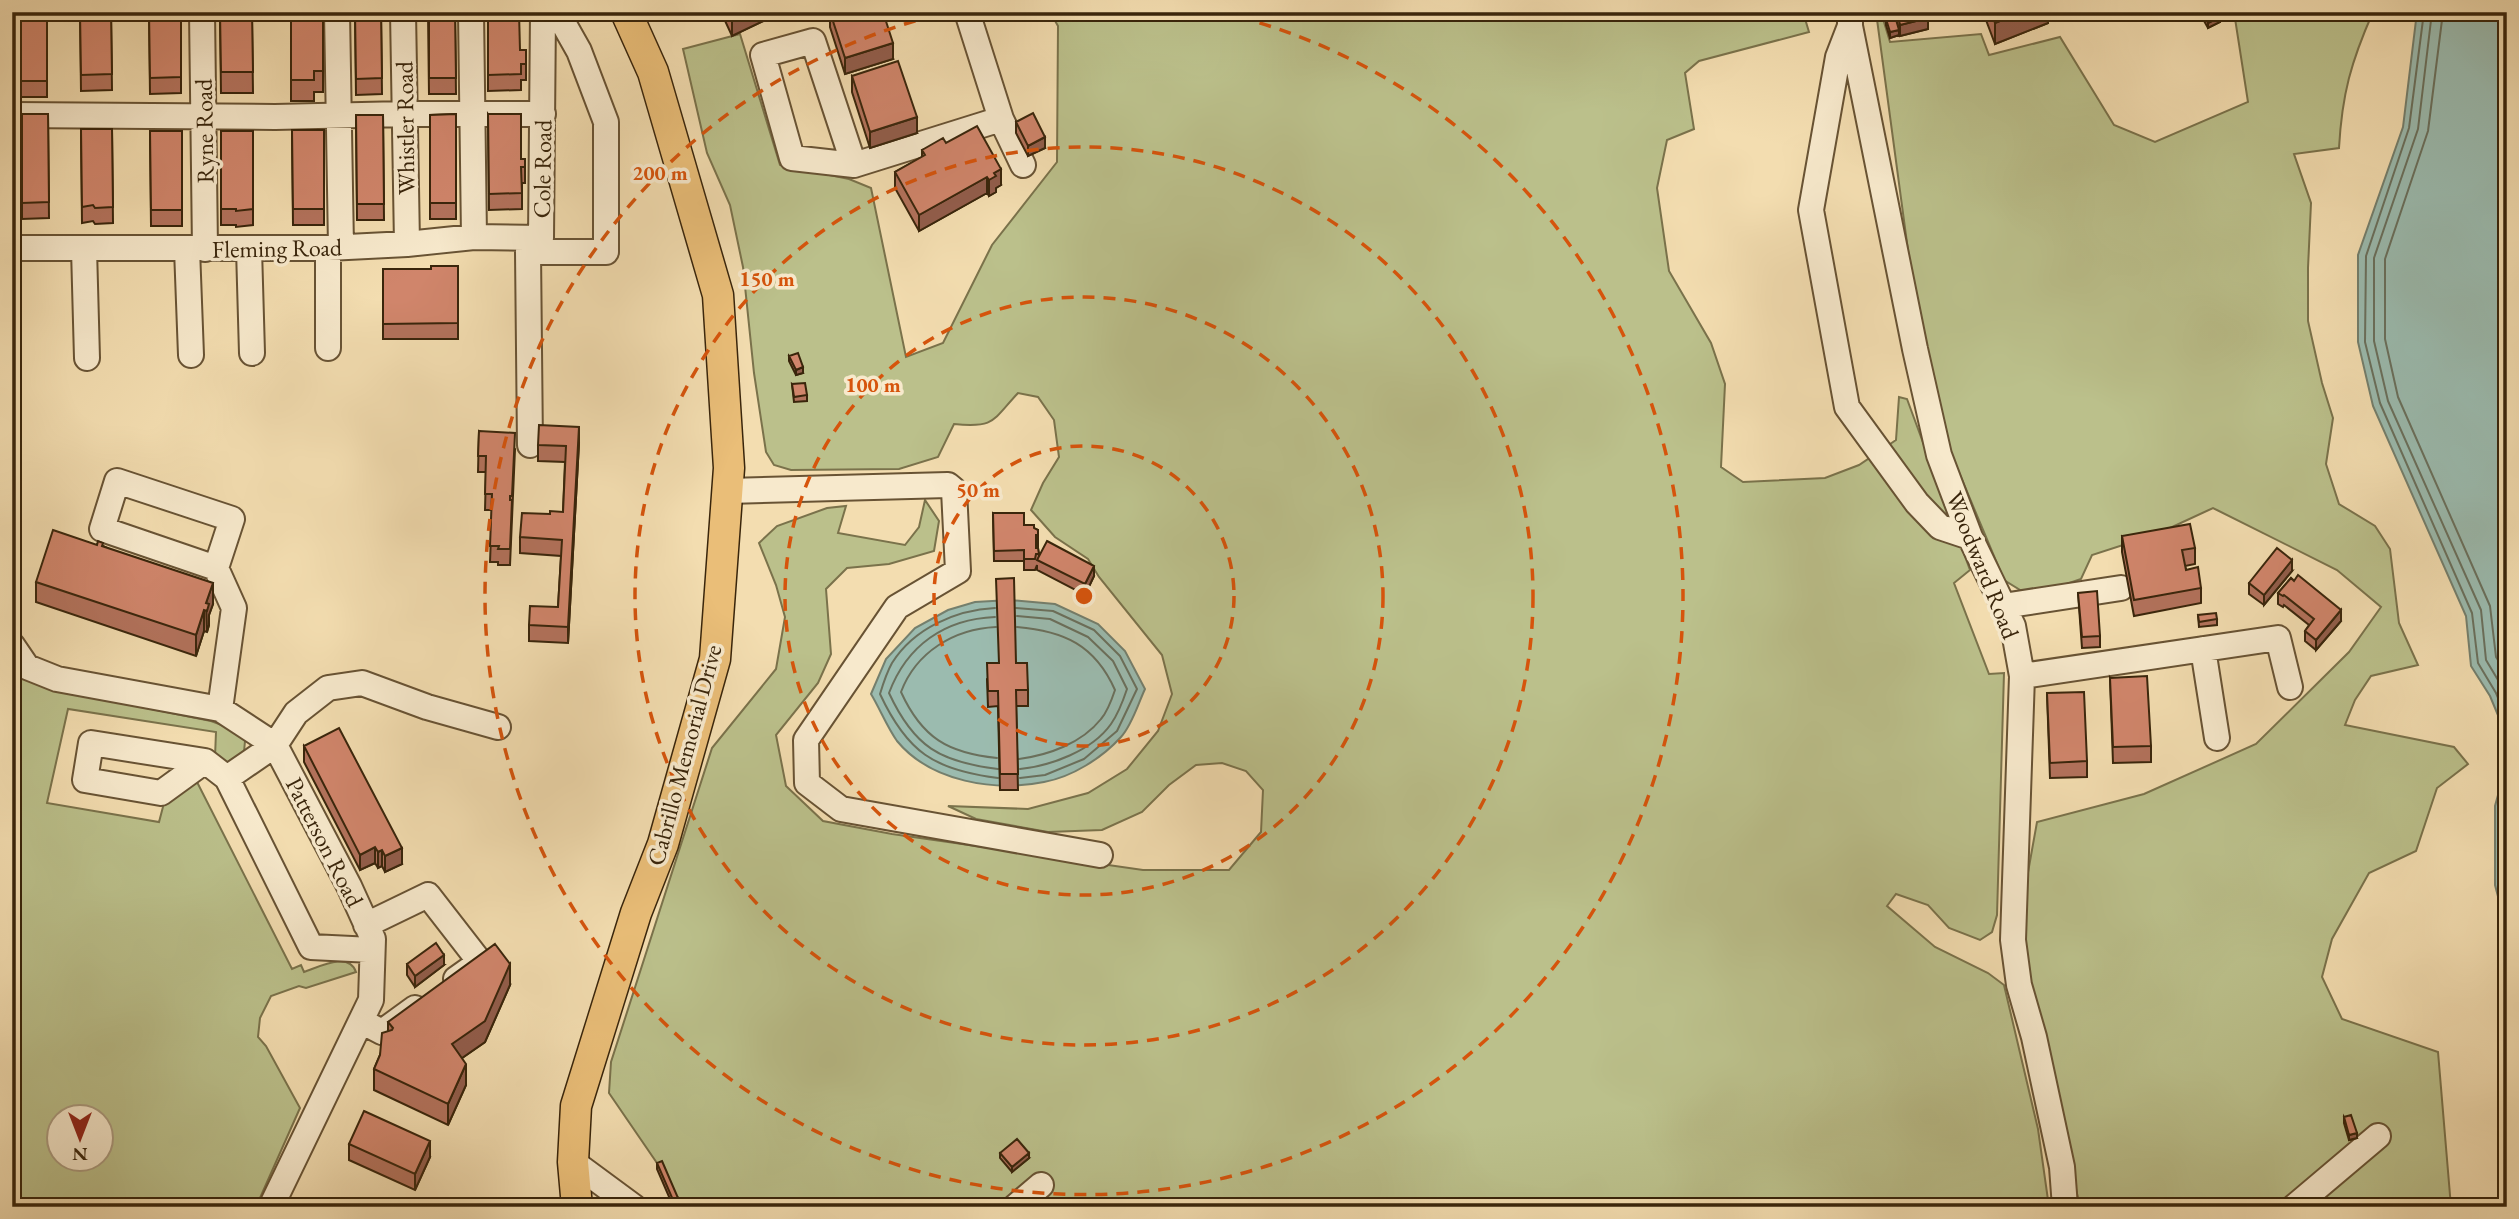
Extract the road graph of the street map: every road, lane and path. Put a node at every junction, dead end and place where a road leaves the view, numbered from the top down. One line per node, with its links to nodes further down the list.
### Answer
1 (202, 12): 14 (street, Ryne Road)
2 (337, 12): 15 (street)
3 (403, 12): 10 (street, Whistler Road)
4 (471, 12): 11 (street)
5 (543, 12): 12 (street, Cole Road)
6 (557, 12): 21 (street, Fleming Road)
7 (626, 12): 32 (main road, Cabrillo Memorial Drive)
8 (967, 12): 16 (street)
9 (1850, 19): 33 (street, Woodward Road); 33 (street)
10 (405, 114): 11 (street); 15 (street); 20 (street, Whistler Road)
11 (472, 114): 12 (street); 19 (street)
12 (543, 114): 21 (street, Cole Road)
13 (12, 115): 14 (street)
14 (203, 115): 15 (street); 26 (street, Ryne Road)
15 (339, 115): 23 (street)
16 (1001, 119): 17 (street); 18 (street)
17 (854, 165): 17 (street)
18 (1023, 165)
19 (474, 237): 20 (street, Fleming Road); 21 (street, Fleming Road)
20 (407, 244): 23 (street, Fleming Road)
21 (534, 245): 31 (street, Cole Road)
22 (12, 248): 24 (street, Fleming Road)
23 (334, 248): 25 (street, Fleming Road); 27 (street)
24 (84, 249): 26 (street, Fleming Road); 30 (street)
25 (249, 249): 26 (street, Fleming Road); 28 (street)
26 (196, 250): 29 (street, Ryne Road)
27 (328, 348)
28 (252, 353)
29 (191, 355)
30 (87, 358)
31 (530, 445)
32 (728, 491): 47 (street); 52 (main road, Cabrillo Memorial Drive)
33 (1970, 537): 36 (street, Woodward Road)
34 (216, 568): 34 (street); 41 (street)
35 (2121, 588): 36 (street)
36 (2003, 606): 39 (street, Woodward Road)
37 (12, 645): 41 (street, Patterson Road)
38 (2203, 649): 39 (street); 40 (street); 43 (street)
39 (2022, 676): 58 (street, Woodward Road)
40 (2290, 687)
41 (220, 709): 44 (street, Patterson Road)
42 (498, 727): 44 (street)
43 (2217, 738)
44 (275, 745): 46 (street); 48 (street, Patterson Road)
45 (205, 761): 46 (street)
46 (227, 778): 49 (street)
47 (1100, 855)
48 (366, 925): 49 (street, Patterson Road); 50 (street)
49 (372, 950): 50 (street, Patterson Road)
50 (361, 1021): 54 (street, Patterson Road)
51 (2378, 1136): 59 (street)
52 (573, 1162): 55 (main road, Cabrillo Memorial Drive); 56 (street)
53 (1041, 1185): 57 (street)
54 (271, 1207)
55 (577, 1207)
56 (634, 1207)
57 (1015, 1207)
58 (2065, 1207)
59 (2294, 1207)

